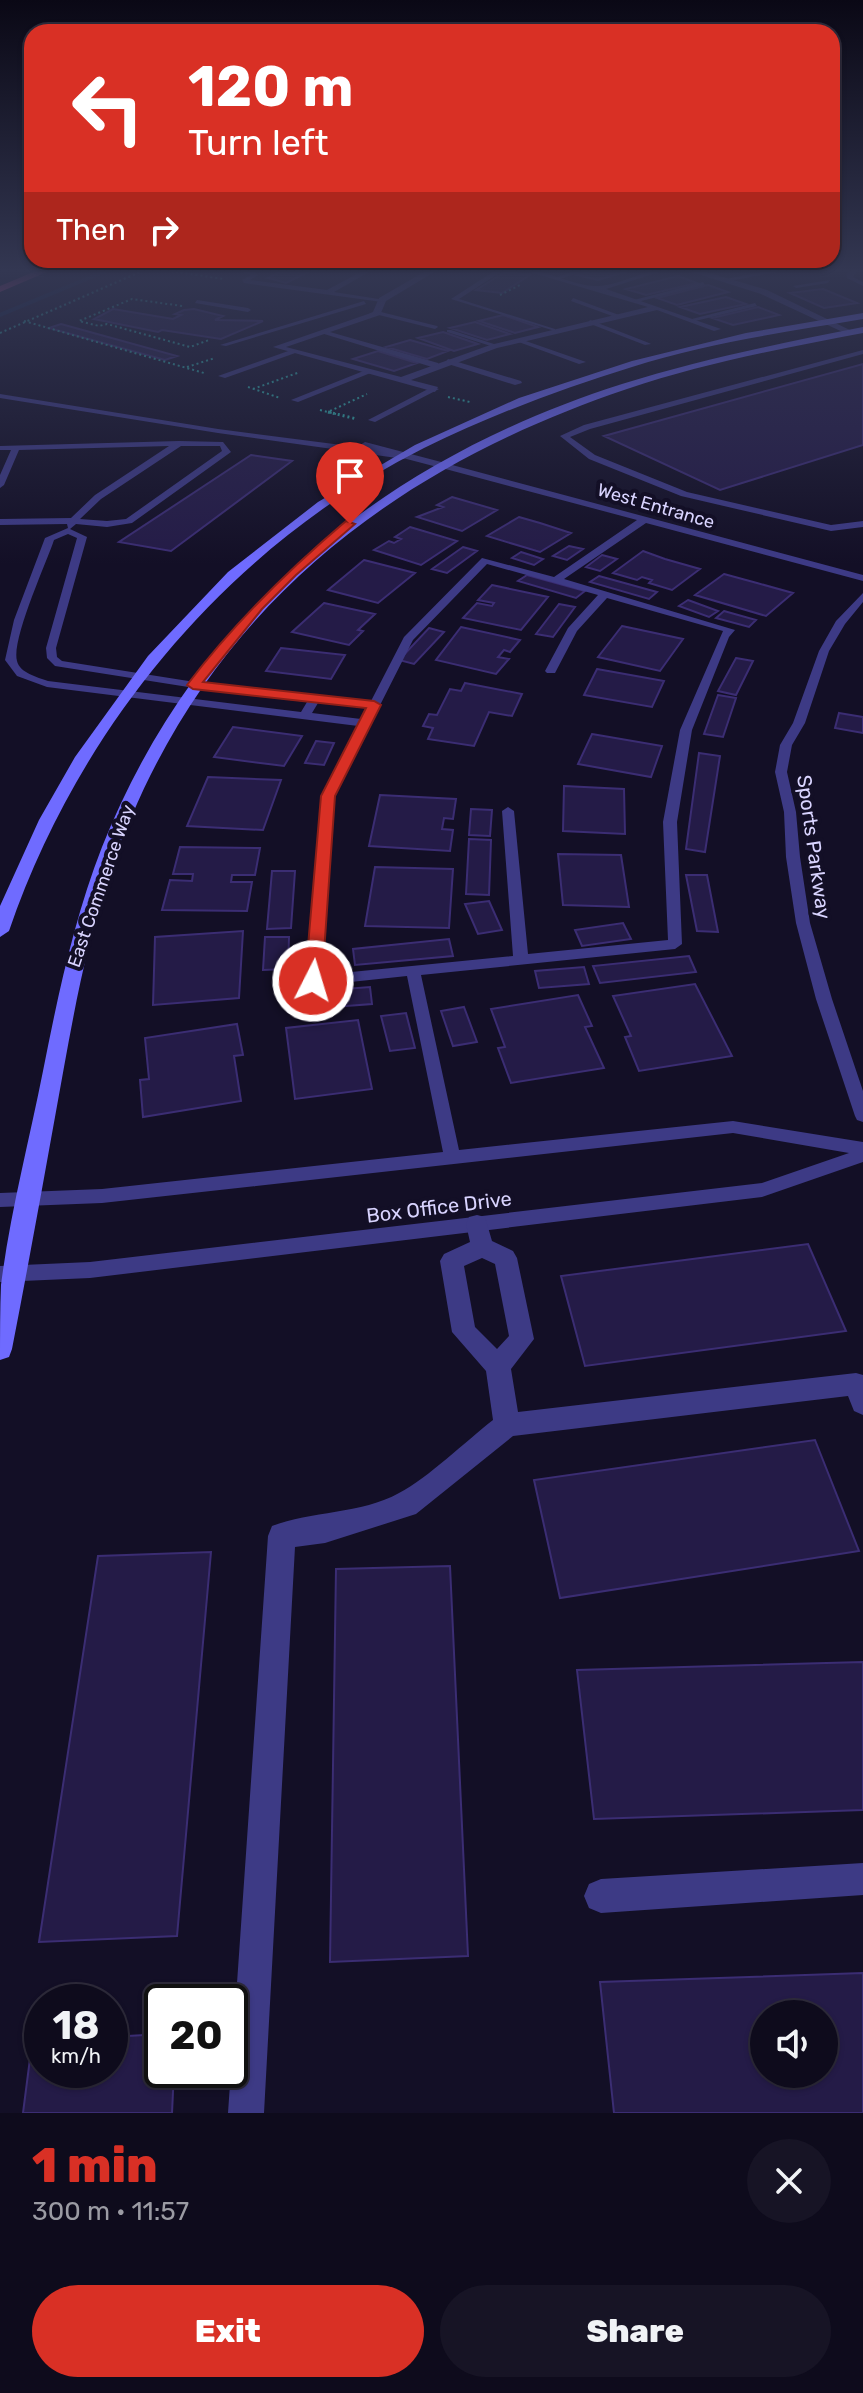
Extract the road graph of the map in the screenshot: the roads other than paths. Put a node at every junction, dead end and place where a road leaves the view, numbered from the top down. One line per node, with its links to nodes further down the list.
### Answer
1 (250, 367): 9 (lane)
2 (349, 367): 8 (street)
3 (431, 367): 10 (street)
4 (466, 367): 11 (lane)
5 (619, 367): 20 (main road)
6 (692, 367): 21 (main road, East Commerce Way)
7 (811, 367): 25 (lane)
8 (369, 372): 10 (street); 14 (lane)
9 (222, 376)
10 (400, 381): 12 (street)
11 (518, 383)
12 (435, 389): 15 (lane)
13 (0, 396): 20 (lane)
14 (295, 400)
15 (372, 420)
16 (179, 443): 19 (lane); 28 (lane); 28 (lane)
17 (365, 445): 20 (street)
18 (0, 448): 19 (lane)
19 (16, 448): 22 (lane)
20 (404, 456): 21 (street); 34 (main road)
21 (441, 465): 24 (lane, West Entrance); 35 (main road, East Commerce Way)
22 (0, 485)
23 (863, 512): 25 (lane)
24 (644, 520): 29 (lane, West Entrance); 30 (lane)
25 (793, 520): 27 (lane)
26 (0, 522): 28 (lane)
27 (863, 524)
28 (70, 526): 34 (lane); 36 (lane)
29 (863, 578)
30 (556, 580): 31 (lane); 38 (lane)
31 (605, 594): 33 (lane); 43 (lane)
32 (863, 596): 45 (lane, Sports Parkway)
33 (551, 671)
34 (138, 677): 35 (lane); 36 (main road)
35 (188, 693): 36 (lane); 37 (lane); 39 (lane); 48 (main road, East Commerce Way)
36 (125, 694): 42 (main road)
37 (314, 699): 38 (lane); 39 (lane)
38 (374, 705): 40 (lane)
39 (305, 716): 40 (lane)
40 (365, 723): 44 (lane)
41 (508, 811): 43 (lane)
42 (0, 931)
43 (521, 960): 44 (lane)
44 (413, 971): 47 (lane)
45 (863, 1116)
46 (863, 1152): 47 (lane, Box Office Drive); 50 (lane, Box Office Drive)
47 (452, 1156): 48 (lane, Box Office Drive)
48 (29, 1199): 49 (lane, Box Office Drive); 51 (main road, East Commerce Way)
49 (0, 1200)
50 (480, 1236): 51 (lane, Box Office Drive); 53 (street); 53 (street)
51 (7, 1274): 52 (main road, East Commerce Way)
52 (0, 1349)
53 (498, 1366): 55 (street)
54 (863, 1403): 55 (street)
55 (507, 1425): 58 (street)
56 (863, 1879): 57 (street)
57 (601, 1896)
58 (246, 2113)

